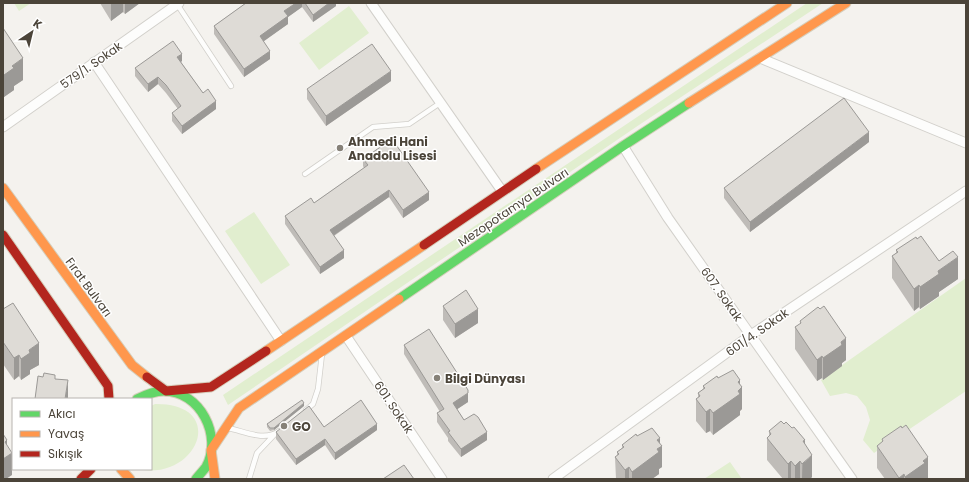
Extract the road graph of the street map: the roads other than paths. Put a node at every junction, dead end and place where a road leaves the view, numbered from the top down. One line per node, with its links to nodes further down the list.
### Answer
1 (371, 3): 8 (street)
2 (787, 3): 14 (main road, Mezopotamya Bulvarı)
3 (846, 3): 5 (main road, Mezopotamya Bulvarı)
4 (178, 4): 6 (street, 579/1. Sokak); 7 (lane)
5 (760, 58): 10 (street); 11 (main road, Mezopotamya Bulvarı)
6 (94, 62): 9 (street, 579/1. Sokak); 19 (street)
7 (231, 86)
8 (440, 103): 12 (lane); 14 (street)
9 (3, 127)
10 (966, 143)
11 (623, 146): 17 (street, 607. Sokak); 18 (main road, Mezopotamya Bulvarı)
12 (305, 174)
13 (3, 188): 21 (main road, Fırat Bulvarı)
14 (502, 191): 19 (main road, Mezopotamya Bulvarı)
15 (966, 191): 17 (street, 601/4. Sokak)
16 (3, 235): 22 (main road)
17 (751, 335): 37 (street, 601/4. Sokak); 38 (street, 607. Sokak)
18 (346, 336): 20 (main road, Mezopotamya Bulvarı); 36 (street, 601. Sokak)
19 (281, 341): 21 (main road, Mezopotamya Bulvarı)
20 (323, 352): 24 (lane); 26 (main road, Mezopotamya Bulvarı)
21 (166, 391): 23 (main road, Mezopotamya Bulvarı); 28 (main road)
22 (109, 398)
23 (140, 398)
24 (302, 412)
25 (286, 426): 27 (lane)
26 (226, 428): 27 (lane); 28 (main road, Mezopotamya Bulvarı)
27 (275, 434): 35 (lane)
28 (211, 450): 33 (main road); 34 (main road)
29 (90, 470): 31 (main road)
30 (122, 470): 32 (main road)
31 (81, 479)
32 (130, 479)
33 (196, 479)
34 (215, 479)
35 (249, 479)
36 (442, 479)
37 (553, 479)
38 (852, 479)

